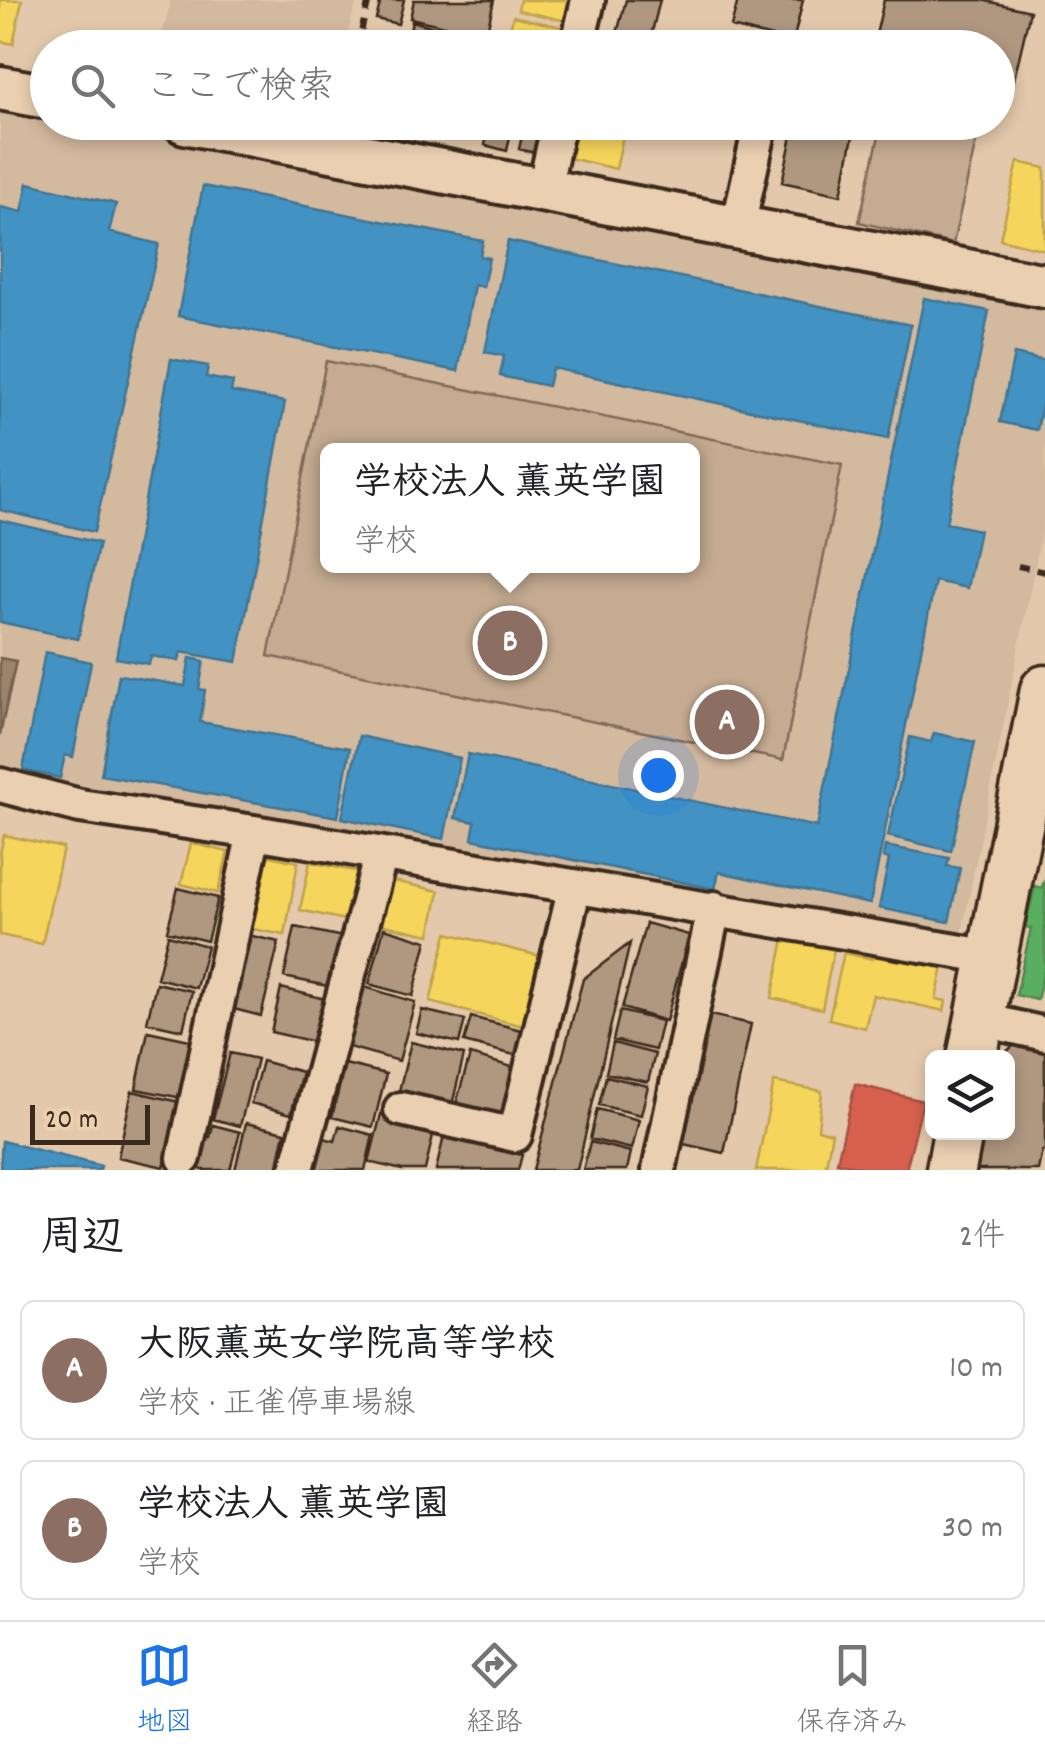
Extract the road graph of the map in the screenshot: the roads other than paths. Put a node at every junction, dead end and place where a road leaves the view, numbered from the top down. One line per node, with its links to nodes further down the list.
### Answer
1 (588, 0): 2 (street)
2 (580, 30)
3 (0, 88): 4 (street)
4 (30, 94)
5 (281, 140): 8 (street)
6 (555, 140): 8 (street)
7 (757, 140): 9 (street)
8 (544, 189): 9 (street)
9 (738, 226): 10 (street)
10 (1045, 286)
11 (1045, 690): 14 (main road)
12 (0, 785): 13 (street)
13 (254, 832): 15 (street); 23 (street)
14 (1031, 840): 18 (main road)
15 (380, 854): 16 (street); 24 (street)
16 (575, 886): 17 (street); 21 (street)
17 (714, 908): 18 (street); 25 (street)
18 (992, 957): 20 (main road)
19 (1045, 1034): 20 (street)
20 (976, 1038)
21 (401, 1109)
22 (957, 1140): 26 (main road)
23 (184, 1158)
24 (296, 1169)
25 (659, 1170)
26 (951, 1170)

